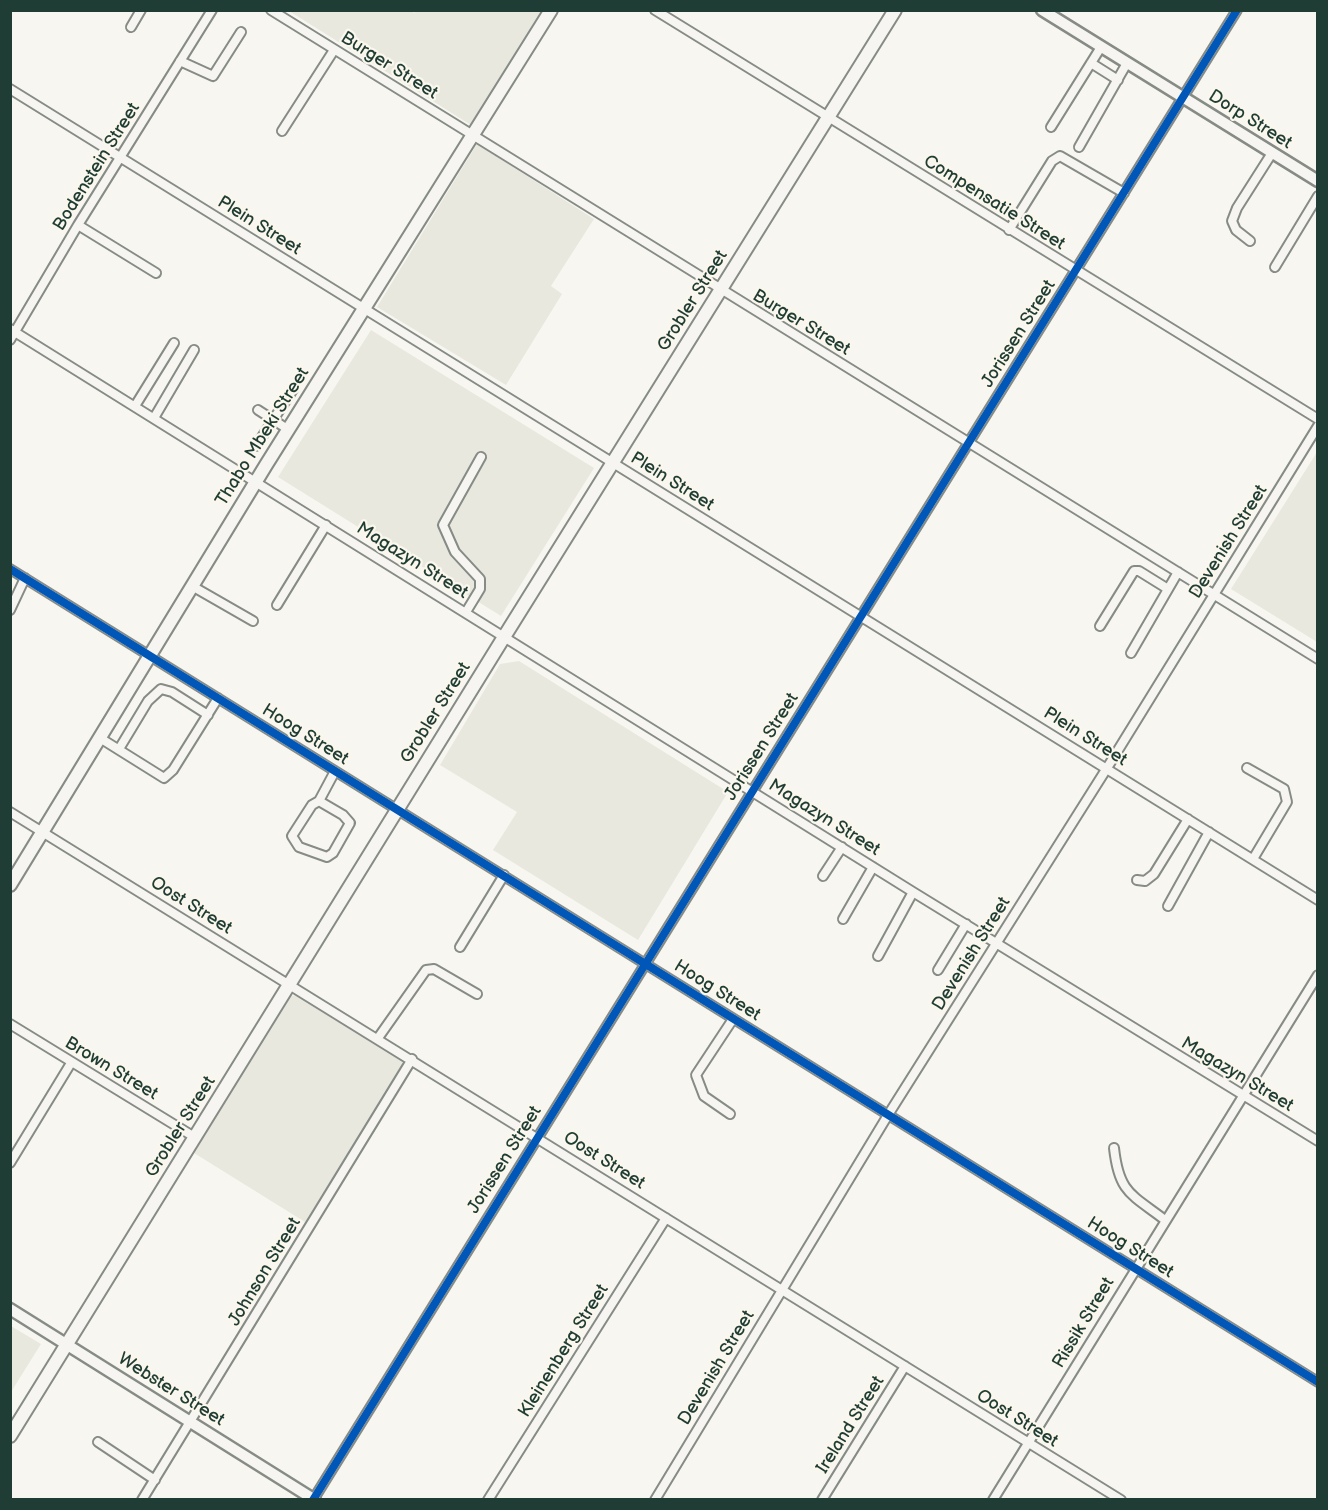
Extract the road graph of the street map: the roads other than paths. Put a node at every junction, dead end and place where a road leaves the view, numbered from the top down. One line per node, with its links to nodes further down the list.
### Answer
1 (141, 10): 9 (street)
2 (212, 10): 13 (street, Bodenstein Street)
3 (271, 10): 12 (street, Burger Street)
4 (551, 10): 22 (main road, Thabo Mbeki Street)
5 (655, 10): 19 (street, Compensatie Street)
6 (895, 10): 19 (main road, Grobler Street)
7 (1042, 10): 11 (street, Dorp Street)
8 (1237, 10): 18 (street, Jorissen Street)
9 (131, 27)
10 (241, 32): 13 (street)
11 (1101, 47): 14 (street); 15 (street, Dorp Street)
12 (334, 50): 21 (street); 22 (street, Burger Street)
13 (180, 62): 25 (street, Bodenstein Street)
14 (1091, 63): 16 (street); 20 (street)
15 (1127, 63): 16 (street); 18 (street, Dorp Street)
16 (1118, 80): 23 (street)
17 (10, 89): 25 (street, Plein Street)
18 (1183, 99): 24 (street, Dorp Street); 27 (street, Jorissen Street)
19 (830, 117): 30 (street, Compensatie Street); 35 (main road, Grobler Street)
20 (1051, 127)
21 (282, 130)
22 (472, 137): 35 (street, Burger Street); 36 (main road, Thabo Mbeki Street)
23 (1079, 147)
24 (1272, 153): 26 (street, Dorp Street); 31 (street)
25 (120, 157): 29 (street, Bodenstein Street); 36 (street, Plein Street)
26 (1317, 181)
27 (1124, 193): 30 (street); 33 (street, Jorissen Street)
28 (1317, 196): 32 (street)
29 (78, 225): 34 (street); 37 (street, Bodenstein Street)
30 (1009, 230): 33 (street, Compensatie Street)
31 (1250, 241)
32 (1275, 267)
33 (1075, 271): 46 (street, Compensatie Street); 49 (street, Jorissen Street)
34 (156, 273)
35 (721, 290): 49 (street, Burger Street); 52 (main road, Grobler Street)
36 (364, 310): 48 (main road, Thabo Mbeki Street); 52 (street, Plein Street)
37 (13, 331): 38 (street, Bodenstein Street); 42 (street, Magazyn Street)
38 (10, 340)
39 (174, 343): 42 (street)
40 (194, 350): 44 (street)
41 (294, 388): 45 (street)
42 (135, 406): 44 (street, Magazyn Street)
43 (258, 410): 45 (street)
44 (154, 418): 53 (street, Magazyn Street)
45 (273, 419): 48 (street); 50 (street)
46 (1317, 419)
47 (1317, 426): 60 (street, Devenish Street)
48 (289, 429): 53 (main road, Thabo Mbeki Street)
49 (969, 442): 56 (street, Burger Street); 64 (street, Jorissen Street)
50 (256, 446)
51 (481, 457): 63 (street)
52 (613, 464): 64 (street, Plein Street); 67 (main road, Grobler Street)
53 (256, 482): 54 (street, Magazyn Street); 58 (main road, Thabo Mbeki Street)
54 (326, 525): 61 (street); 63 (street, Magazyn Street)
55 (10, 569): 57 (street, Hoog Street)
56 (1178, 572): 59 (street); 60 (street, Burger Street)
57 (25, 578): 62 (street); 69 (street, Hoog Street)
58 (192, 586): 65 (street); 69 (main road, Thabo Mbeki Street)
59 (1168, 589): 66 (street); 68 (street)
60 (1214, 595): 70 (street, Burger Street); 75 (street, Devenish Street)
61 (278, 605)
62 (10, 610)
63 (466, 612): 67 (street, Magazyn Street)
64 (862, 618): 75 (street, Plein Street); 78 (street, Jorissen Street)
65 (253, 621)
66 (1100, 626)
67 (504, 637): 78 (street, Magazyn Street); 80 (main road, Grobler Street)
68 (1131, 653)
69 (150, 657): 71 (street, Hoog Street); 73 (main road, Thabo Mbeki Street)
70 (1317, 659)
71 (218, 698): 72 (street); 77 (street, Hoog Street)
72 (208, 715): 74 (street); 74 (street)
73 (100, 738): 74 (street); 83 (main road, Thabo Mbeki Street)
74 (119, 749)
75 (1107, 768): 82 (street, Plein Street); 97 (street, Devenish Street)
76 (1247, 768): 86 (street)
77 (334, 773): 79 (street); 80 (street, Hoog Street)
78 (753, 791): 85 (street, Magazyn Street); 100 (street, Jorissen Street)
79 (319, 801): 79 (street)
80 (399, 809): 88 (street, Hoog Street); 103 (main road, Grobler Street)
81 (10, 812): 83 (street, Oost Street)
82 (1188, 819): 84 (street, Plein Street); 90 (street)
83 (43, 832): 91 (main road, Thabo Mbeki Street); 103 (street, Oost Street)
84 (1209, 832): 86 (street, Plein Street); 94 (street)
85 (842, 846): 87 (street, Magazyn Street); 89 (street)
86 (1253, 860): 93 (street, Plein Street)
87 (873, 867): 92 (street, Magazyn Street); 95 (street)
88 (504, 875): 98 (street); 100 (street, Hoog Street)
89 (823, 876)
90 (1137, 879)
91 (10, 885)
92 (913, 892): 96 (street, Magazyn Street); 99 (street)
93 (1317, 900)
94 (1168, 906)
95 (843, 919)
96 (966, 924): 97 (street, Magazyn Street); 101 (street)
97 (996, 944): 110 (street, Magazyn Street); 112 (street, Devenish Street)
98 (460, 947)
99 (878, 956)
100 (646, 965): 105 (street, Hoog Street); 113 (street, Jorissen Street)
101 (938, 970)
102 (1317, 975): 110 (street, Rissik Street)
103 (290, 984): 107 (street, Oost Street); 114 (main road, Grobler Street)
104 (477, 994): 107 (street)
105 (733, 1019): 111 (street); 112 (street, Hoog Street)
106 (10, 1024): 109 (street, Brown Street)
107 (378, 1038): 108 (street, Oost Street)
108 (412, 1059): 113 (street, Oost Street); 126 (street, Johnson Street)
109 (71, 1063): 114 (street, Brown Street); 117 (street)
110 (1242, 1096): 115 (street, Magazyn Street); 119 (street, Rissik Street)
111 (730, 1114)
112 (888, 1115): 120 (street, Hoog Street); 121 (street, Devenish Street)
113 (537, 1137): 118 (street, Oost Street); 131 (street, Jorissen Street)
114 (195, 1138): 123 (main road, Grobler Street)
115 (1317, 1141)
116 (1114, 1148): 119 (street)
117 (10, 1163)
118 (666, 1218): 121 (street, Oost Street); 133 (street, Kleinenberg Street)
119 (1165, 1220): 120 (street, Rissik Street)
120 (1134, 1269): 125 (street, Hoog Street); 129 (street, Rissik Street)
121 (783, 1288): 124 (street, Oost Street); 134 (street, Devenish Street)
122 (10, 1309): 123 (street, Webster Street)
123 (68, 1345): 126 (street, Webster Street); 127 (main road, Grobler Street)
124 (905, 1366): 129 (street, Oost Street); 135 (street, Ireland Street)
125 (1317, 1382)
126 (192, 1422): 130 (street, Johnson Street); 131 (street, Webster Street)
127 (10, 1436)
128 (98, 1442): 130 (street)
129 (1028, 1444): 136 (street, Rissik Street); 137 (street, Oost Street)
130 (155, 1480): 132 (street, Johnson Street)
131 (314, 1499)
132 (142, 1500)
133 (488, 1500)
134 (655, 1500)
135 (822, 1500)
136 (993, 1500)
137 (1121, 1500)

